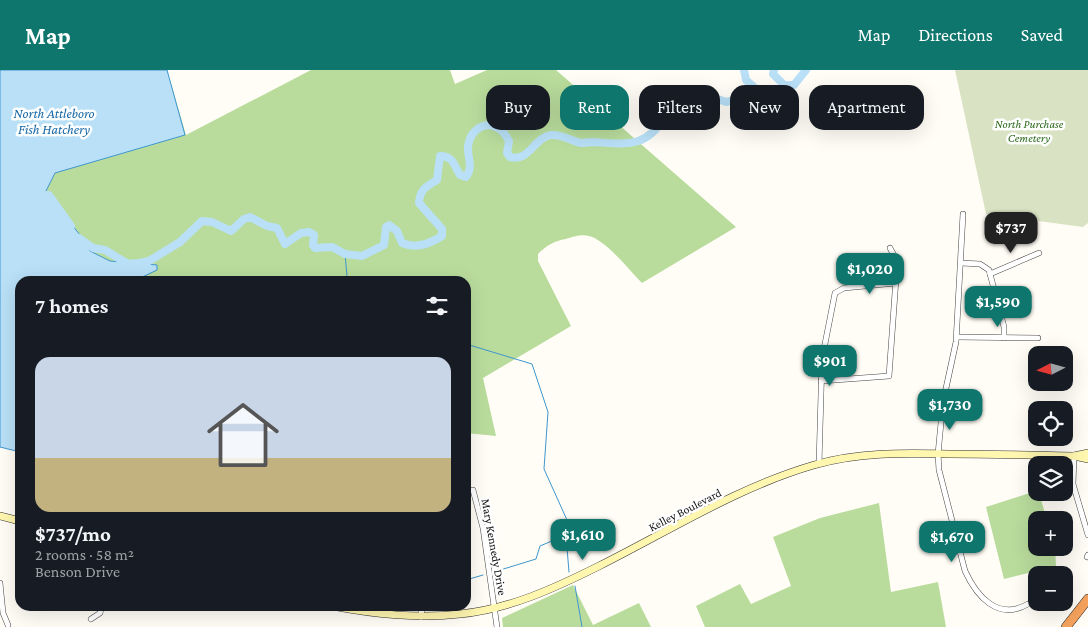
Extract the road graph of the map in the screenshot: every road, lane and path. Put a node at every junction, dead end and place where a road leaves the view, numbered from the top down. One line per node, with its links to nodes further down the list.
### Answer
1 (963, 214): 4 (street)
2 (890, 248): 6 (street)
3 (1039, 253): 5 (street)
4 (960, 263): 5 (street); 7 (street)
5 (990, 274): 8 (street)
6 (896, 283): 10 (street); 10 (street)
7 (957, 337): 8 (street); 12 (street)
8 (1004, 338): 9 (street)
9 (1038, 338)
10 (821, 381): 15 (street)
11 (1088, 453): 13 (main road)
12 (938, 454): 13 (main road, Kelley Boulevard); 15 (main road, Kelley Boulevard); 22 (street)
13 (1074, 456): 14 (main road); 19 (street)
14 (1088, 459)
15 (819, 464): 23 (main road, Kelley Boulevard)
16 (474, 490): 23 (street, Mary Kennedy Drive)
17 (0, 516): 18 (main road)
18 (15, 520)
19 (1088, 535)
20 (0, 583): 29 (street)
21 (1088, 599): 31 (highway)
22 (1028, 604)
23 (494, 608): 27 (main road, Kelley Boulevard); 30 (street, Mary Kennedy Drive)
24 (101, 611): 28 (street)
25 (359, 611): 27 (main road, Kelley Boulevard)
26 (422, 611): 27 (street)
27 (421, 617)
28 (91, 619)
29 (8, 625)
30 (497, 627)
31 (1066, 627)

